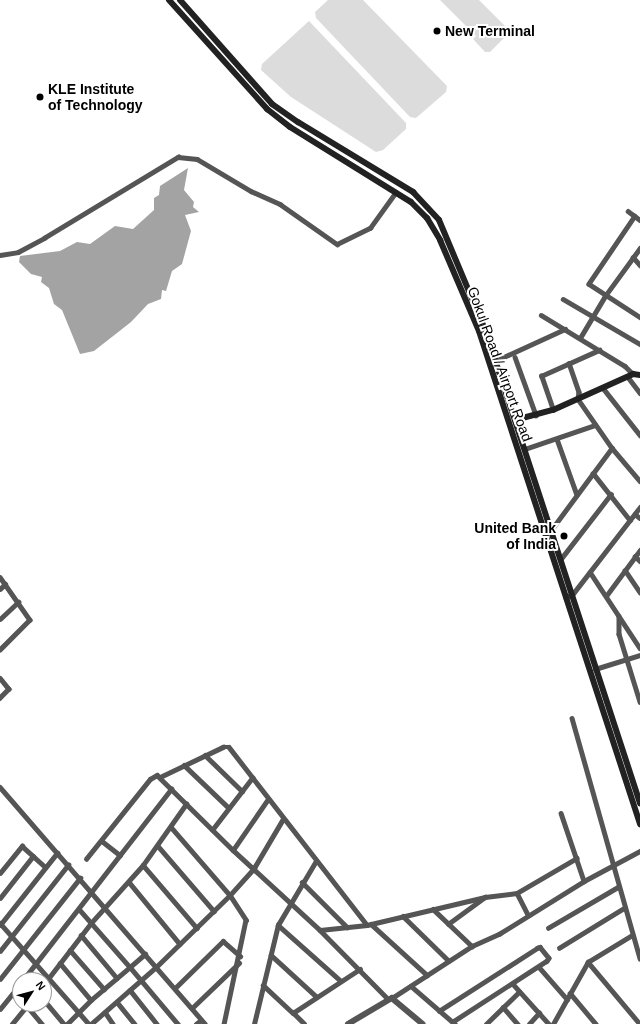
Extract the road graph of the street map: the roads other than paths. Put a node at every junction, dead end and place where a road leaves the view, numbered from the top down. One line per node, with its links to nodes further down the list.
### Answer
1 (170, 0): 3 (main road, Gokul Road / Airport Road)
2 (180, 0): 5 (main road)
3 (396, 192): 6 (main road, Gokul Road / Airport Road); 11 (street)
4 (628, 211): 7 (street)
5 (435, 213): 6 (main road); 8 (main road)
6 (427, 218): 9 (main road, Gokul Road / Airport Road)
7 (638, 218): 14 (street)
8 (439, 220): 9 (main road); 24 (main road)
9 (432, 226): 57 (main road, Gokul Road / Airport Road)
10 (640, 248): 12 (street)
11 (0, 255)
12 (633, 257): 13 (street); 14 (street)
13 (640, 265)
14 (605, 296): 17 (street); 18 (street)
15 (563, 299): 17 (street)
16 (541, 315): 19 (street)
17 (593, 315): 20 (street); 21 (street)
18 (640, 317)
19 (565, 329): 20 (street); 24 (street)
20 (580, 338): 22 (street)
21 (640, 344)
22 (599, 350): 25 (street); 26 (street)
23 (515, 357): 31 (street)
24 (495, 361): 32 (main road)
25 (569, 363): 29 (street); 30 (street)
26 (636, 374): 27 (main road); 28 (street)
27 (603, 388): 29 (main road); 34 (street)
28 (640, 393)
29 (578, 399): 30 (main road); 33 (street)
30 (553, 410): 31 (main road)
31 (536, 415): 32 (main road)
32 (515, 420): 37 (main road)
33 (595, 425): 35 (street); 36 (street)
34 (640, 435)
35 (557, 439): 37 (street); 41 (street)
36 (612, 448): 38 (street); 39 (street)
37 (525, 449): 46 (main road)
38 (593, 473): 40 (street); 41 (street)
39 (640, 481)
40 (611, 494): 45 (street); 49 (street)
41 (577, 495): 46 (street)
42 (640, 507): 43 (street)
43 (635, 514): 44 (street); 45 (street)
44 (640, 518)
45 (630, 520): 52 (street)
46 (551, 530): 49 (main road)
47 (640, 550): 48 (street)
48 (636, 556): 50 (street); 51 (street)
49 (560, 560): 57 (main road)
50 (640, 561)
51 (625, 570): 56 (street); 58 (street)
52 (590, 572): 57 (street); 58 (street)
53 (0, 577): 54 (street)
54 (5, 584): 55 (street); 59 (street)
55 (0, 589)
56 (640, 592)
57 (568, 596): 66 (main road); 84 (main road, Gokul Road / Airport Road)
58 (606, 596): 60 (street)
59 (18, 602): 61 (street); 63 (street)
60 (619, 616): 62 (street); 65 (street)
61 (0, 619)
62 (640, 648)
63 (0, 650)
64 (640, 655): 65 (street)
65 (626, 659): 66 (street); 69 (street)
66 (595, 669): 79 (main road)
67 (0, 678): 68 (street)
68 (0, 698)
69 (640, 702)
70 (572, 718): 99 (street)
71 (205, 755): 72 (street); 74 (street); 77 (street)
72 (184, 765): 73 (street); 81 (street)
73 (160, 777): 76 (street); 87 (street)
74 (252, 778): 77 (street); 78 (street)
75 (0, 787): 91 (street)
76 (171, 789): 80 (street); 93 (street)
77 (242, 791): 81 (street)
78 (268, 799): 83 (street); 89 (street)
79 (640, 803)
80 (186, 804): 85 (street); 86 (street)
81 (228, 808): 86 (street)
82 (561, 813): 94 (street)
83 (284, 819): 96 (street); 101 (street)
84 (640, 824)
85 (171, 827): 88 (street); 110 (street)
86 (212, 830): 89 (street)
87 (102, 841): 93 (street); 95 (street)
88 (158, 846): 98 (street); 118 (street)
89 (233, 850): 101 (street)
90 (640, 851): 99 (street)
91 (57, 853): 97 (street); 100 (street)
92 (33, 856): 100 (street); 102 (street); 112 (street)
93 (120, 856): 108 (street)
94 (577, 858): 104 (street); 109 (street)
95 (86, 859)
96 (316, 861): 106 (street); 123 (street)
97 (68, 865): 103 (street); 132 (street)
98 (143, 865): 105 (street); 127 (street)
99 (613, 866): 104 (street); 107 (street)
100 (45, 867): 122 (street)
101 (254, 868): 110 (street); 113 (street)
102 (0, 872)
103 (80, 878): 108 (street); 136 (street)
104 (584, 881): 119 (street)
105 (129, 882): 116 (street); 133 (street)
106 (302, 882): 113 (street); 126 (street)
107 (618, 886): 114 (street); 128 (street)
108 (92, 892): 115 (street); 116 (street)
109 (517, 893): 111 (street); 119 (street)
110 (230, 895): 118 (street); 141 (street)
111 (485, 897): 117 (street); 124 (street)
112 (0, 898)
113 (290, 903): 125 (street); 129 (street)
114 (624, 908): 131 (street); 135 (street)
115 (79, 909): 121 (street); 147 (street)
116 (106, 909): 121 (street); 139 (street)
117 (433, 910): 120 (street); 124 (street)
118 (214, 911): 127 (street)
119 (528, 915): 134 (street)
120 (403, 916): 123 (street); 143 (street)
121 (91, 923): 130 (street); 148 (street)
122 (0, 924): 132 (street)
123 (369, 924): 126 (street); 155 (street)
124 (448, 924): 134 (street)
125 (278, 925): 140 (street); 160 (street)
126 (347, 927): 129 (street)
127 (197, 928): 133 (street)
128 (548, 928)
129 (320, 930): 151 (street)
130 (81, 935): 137 (street); 156 (street)
131 (632, 935): 142 (street); 144 (street)
132 (12, 936): 136 (street); 138 (street)
133 (180, 944): 149 (street)
134 (472, 946): 143 (street)
135 (559, 948)
136 (23, 949): 147 (street); 157 (street)
137 (70, 950): 145 (street); 165 (street)
138 (0, 951)
139 (145, 954): 148 (street); 149 (street)
140 (271, 955): 162 (street); 170 (street)
141 (240, 956): 146 (street); 164 (street)
142 (640, 959)
143 (449, 961): 155 (street)
144 (588, 962): 168 (street); 212 (street)
145 (60, 963): 154 (street); 173 (street)
146 (239, 963): 176 (street); 202 (street)
147 (36, 964): 152 (street); 153 (street)
148 (130, 967): 156 (street); 158 (street)
149 (156, 967): 158 (street); 164 (street)
150 (539, 967): 161 (street); 172 (street); 180 (street)
151 (360, 969): 160 (street); 171 (street)
152 (30, 972)
153 (43, 972)
154 (52, 974)
155 (427, 975): 163 (street)
156 (117, 978): 165 (street)
157 (0, 979)
158 (141, 980): 166 (street); 199 (street)
159 (52, 981): 179 (street)
160 (341, 981): 170 (street)
161 (513, 984): 167 (street); 189 (street)
162 (263, 985): 184 (street); 188 (street)
163 (411, 986): 171 (street); 180 (street)
164 (175, 988): 176 (street)
165 (104, 989): 173 (street)
166 (130, 990): 174 (street); 198 (street)
167 (519, 992): 175 (street); 185 (street)
168 (570, 993): 172 (street); 211 (street)
169 (12, 994): 177 (street)
170 (317, 997): 184 (street)
171 (390, 999): 204 (street); 205 (street)
172 (567, 999): 210 (street)
173 (91, 1000): 179 (street)
174 (117, 1002): 183 (street); 197 (street)
175 (503, 1007): 206 (street); 207 (street)
176 (192, 1008): 187 (street)
177 (0, 1009)
178 (52, 1010): 193 (street)
179 (78, 1011): 194 (street); 195 (street)
180 (439, 1011): 189 (street)
181 (22, 1012): 186 (street)
182 (33, 1012): 192 (street)
183 (105, 1012): 195 (street); 196 (street)
184 (293, 1013): 203 (street)
185 (539, 1013): 208 (street); 209 (street)
186 (17, 1018): 190 (street); 191 (street)
187 (201, 1020): 200 (street); 201 (street)
188 (255, 1023)
189 (454, 1023)
190 (12, 1024)
191 (20, 1024)
192 (42, 1024)
193 (64, 1024)
194 (67, 1024)
195 (90, 1024)
196 (114, 1024)
197 (135, 1024)
198 (157, 1024)
199 (178, 1024)
200 (196, 1024)
201 (205, 1024)
202 (224, 1024)
203 (304, 1024)
204 (348, 1024)
205 (423, 1024)
206 (486, 1024)
207 (518, 1024)
208 (529, 1024)
209 (549, 1024)
210 (554, 1024)
211 (596, 1024)
212 (640, 1024)

